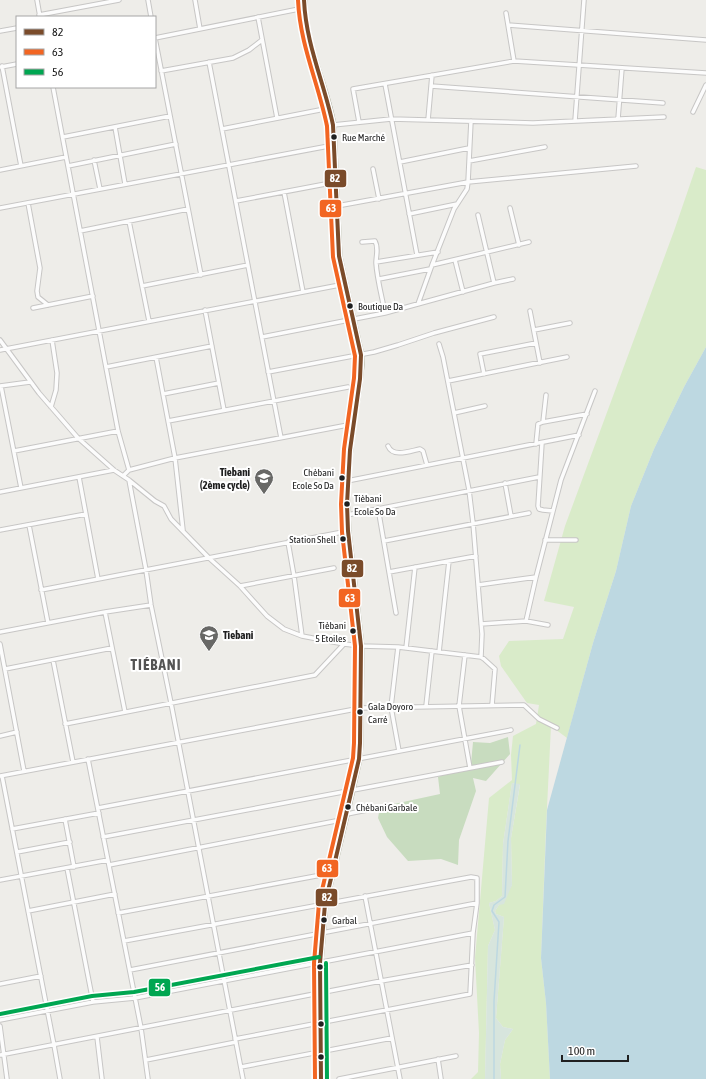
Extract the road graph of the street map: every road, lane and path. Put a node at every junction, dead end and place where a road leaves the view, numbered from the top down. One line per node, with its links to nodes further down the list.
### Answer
1 (37, 0): 9 (street)
2 (119, 0): 9 (street)
3 (148, 0): 10 (street)
4 (195, 0): 14 (street)
5 (304, 0): 7 (main road)
6 (584, 0): 16 (street)
7 (304, 8): 11 (street); 37 (main road)
8 (506, 13): 12 (street)
9 (40, 16)
10 (151, 16)
11 (258, 17): 14 (street); 18 (street)
12 (508, 25): 16 (street); 21 (street)
13 (16, 28): 15 (street)
14 (200, 29): 17 (street)
15 (0, 31)
16 (582, 31): 19 (street); 24 (street)
17 (156, 39)
18 (262, 40): 22 (street); 41 (street)
19 (706, 40)
20 (156, 44): 27 (street)
21 (514, 61): 24 (street); 29 (street)
22 (209, 62): 27 (street); 50 (street)
23 (16, 64): 25 (street)
24 (580, 65): 26 (street); 34 (street)
25 (1, 67): 62 (street)
26 (622, 68): 28 (street); 35 (street)
27 (162, 71): 39 (street)
28 (706, 73)
29 (432, 76): 30 (street); 32 (street)
30 (385, 84): 42 (street); 47 (street)
31 (706, 85): 38 (street)
32 (431, 86): 34 (street); 44 (street)
33 (53, 88): 51 (street)
34 (577, 97): 35 (street); 46 (street)
35 (619, 100): 36 (street); 43 (street)
36 (663, 103)
37 (330, 108): 41 (street); 48 (main road)
38 (693, 112)
39 (170, 116): 49 (street); 52 (street)
40 (664, 117): 43 (street)
41 (277, 118): 50 (street)
42 (391, 119): 44 (street); 47 (street); 60 (street)
43 (618, 119): 46 (street)
44 (428, 120): 45 (street)
45 (470, 121): 46 (street); 55 (street)
46 (575, 121)
47 (359, 122): 48 (street)
48 (333, 125): 53 (main road)
49 (115, 127): 51 (street); 56 (street)
50 (222, 129): 61 (street)
51 (63, 137): 57 (street)
52 (176, 144): 56 (street); 67 (street)
53 (334, 145): 61 (street); 68 (main road)
54 (545, 147): 59 (street)
55 (470, 148): 59 (street); 60 (street)
56 (120, 155): 58 (street); 70 (street)
57 (66, 157): 62 (street); 63 (street)
58 (94, 160): 63 (street); 71 (street)
59 (469, 161): 69 (street)
60 (400, 162): 74 (street)
61 (229, 164): 67 (street); 76 (street)
62 (21, 166): 66 (street)
63 (68, 166): 73 (street)
64 (636, 166): 69 (street)
65 (373, 169): 75 (street)
66 (0, 170)
67 (181, 173): 70 (street); 82 (street)
68 (336, 182): 72 (street); 79 (main road)
69 (468, 182): 74 (street); 78 (street)
70 (125, 184): 71 (street)
71 (100, 189): 73 (street)
72 (284, 192): 76 (street); 103 (street)
73 (73, 194): 77 (street); 86 (street)
74 (406, 194): 75 (street); 83 (street)
75 (378, 199): 79 (street)
76 (236, 201): 95 (street)
77 (28, 203): 80 (street); 108 (street)
78 (458, 204): 83 (street); 90 (street)
79 (337, 206): 100 (main road)
80 (0, 208)
81 (510, 208): 89 (street)
82 (188, 209): 85 (street); 97 (street)
83 (409, 214): 92 (street)
84 (478, 215): 91 (street)
85 (129, 221): 86 (street); 102 (street)
86 (80, 231): 105 (street)
87 (362, 242): 94 (street)
88 (529, 242): 89 (street)
89 (518, 245): 91 (street)
90 (438, 252): 92 (street); 96 (street)
91 (487, 252): 93 (street); 101 (street)
92 (417, 255): 94 (street)
93 (455, 260): 96 (street); 104 (street)
94 (376, 262): 98 (street)
95 (248, 266): 97 (street); 106 (street)
96 (431, 267): 98 (street); 107 (street)
97 (201, 275): 102 (street)
98 (379, 279): 112 (street)
99 (513, 280): 101 (street)
100 (345, 284): 103 (street); 114 (main road)
101 (494, 284): 104 (street)
102 (142, 286): 115 (street)
103 (303, 292): 106 (street)
104 (463, 292): 107 (street)
105 (92, 296): 108 (street); 118 (street)
106 (255, 301): 110 (street); 119 (street)
107 (418, 304): 112 (street)
108 (48, 305): 109 (street)
109 (33, 308)
110 (205, 310): 115 (street); 124 (street)
111 (530, 310): 117 (street)
112 (385, 313): 114 (street)
113 (494, 317): 127 (street)
114 (352, 320): 119 (street); 127 (main road)
115 (149, 321): 118 (street)
116 (570, 323): 117 (street)
117 (534, 330): 122 (street)
118 (99, 331): 121 (street); 131 (street)
119 (262, 337): 132 (street)
120 (0, 340): 125 (street)
121 (52, 340): 125 (street); 144 (street)
122 (536, 343): 130 (street); 133 (street)
123 (439, 344): 134 (street)
124 (212, 346): 128 (street); 136 (street)
125 (5, 348): 126 (street); 135 (street)
126 (0, 350)
127 (361, 355): 132 (street); 150 (main road)
128 (156, 357): 131 (street); 140 (street)
129 (567, 357): 130 (street)
130 (540, 363): 133 (street)
131 (106, 367): 151 (street)
132 (268, 372): 142 (street)
133 (484, 374): 134 (street)
134 (448, 381): 146 (street)
135 (30, 382): 137 (street); 144 (street)
136 (219, 383): 140 (street); 145 (street)
137 (1, 386): 158 (street)
138 (348, 387): 142 (street)
139 (595, 391): 147 (street)
140 (163, 394): 148 (street)
141 (546, 395): 149 (street)
142 (274, 401): 145 (street); 154 (street)
143 (485, 406): 146 (street)
144 (51, 407): 153 (street)
145 (224, 410): 148 (street)
146 (454, 413): 160 (street)
147 (587, 414): 149 (street); 152 (street)
148 (168, 421): 159 (street)
149 (543, 422): 156 (street)
150 (353, 424): 154 (street); 168 (main road)
151 (118, 431): 153 (street); 163 (street)
152 (579, 435): 155 (street); 174 (street)
153 (78, 438): 158 (street); 162 (street)
154 (281, 438): 159 (street)
155 (542, 443): 156 (street); 166 (street)
156 (536, 444): 160 (street)
157 (388, 446): 161 (street)
158 (14, 451): 170 (street)
159 (175, 458): 163 (street); 182 (street)
160 (463, 458): 161 (street); 171 (street)
161 (427, 465): 168 (street)
162 (114, 470): 164 (street); 165 (street)
163 (129, 470): 164 (street)
164 (123, 476): 167 (street)
165 (78, 477): 170 (street); 176 (street)
166 (539, 477): 169 (street); 174 (street)
167 (129, 480): 182 (street); 193 (street)
168 (347, 481): 177 (main road)
169 (505, 483): 171 (street); 178 (street)
170 (21, 488): 172 (street)
171 (469, 490): 173 (street); 179 (street)
172 (0, 492)
173 (378, 508): 177 (street); 186 (street)
174 (553, 511): 184 (street)
175 (529, 513): 178 (street)
176 (86, 514): 180 (street); 197 (street)
177 (347, 515): 183 (main road)
178 (511, 516): 179 (street)
179 (473, 523): 186 (street); 188 (street)
180 (29, 525): 181 (street); 200 (street)
181 (0, 530)
182 (183, 531): 189 (street)
183 (348, 531): 187 (street); 212 (main road)
184 (545, 540): 185 (street); 196 (street)
185 (576, 540)
186 (384, 541): 194 (street)
187 (288, 542): 189 (street); 195 (street)
188 (476, 556): 190 (street); 198 (street)
189 (208, 558): 193 (street); 199 (street)
190 (449, 561): 191 (street); 217 (street)
191 (415, 567): 194 (street); 215 (street)
192 (334, 568): 195 (street)
193 (146, 570): 197 (street); 201 (street)
194 (389, 572): 203 (street)
195 (294, 576): 199 (street); 209 (street)
196 (536, 577): 198 (street); 204 (street)
197 (98, 579): 200 (street)
198 (478, 585): 206 (street)
199 (240, 586): 209 (street)
200 (41, 590): 205 (street)
201 (151, 605): 202 (street); 222 (street)
202 (105, 612): 205 (street); 214 (street)
203 (396, 613)
204 (526, 621): 206 (street); 207 (street)
205 (48, 623): 208 (street)
206 (481, 624): 219 (street)
207 (548, 625)
208 (0, 632)
209 (302, 636): 211 (street)
210 (0, 644): 221 (street)
211 (344, 644): 212 (street); 222 (street)
212 (361, 646): 213 (street); 227 (main road)
213 (398, 647): 215 (street); 226 (street)
214 (112, 648): 220 (street); 228 (street)
215 (406, 648): 216 (street)
216 (432, 651): 217 (street); 224 (street)
217 (438, 652): 218 (street)
218 (465, 655): 219 (street); 225 (street)
219 (481, 657): 223 (street)
220 (53, 660): 221 (street); 229 (street)
221 (5, 669): 232 (street)
222 (172, 703): 228 (street); 235 (street)
223 (492, 705): 225 (street); 230 (street)
224 (426, 706): 225 (street); 226 (street)
225 (459, 706): 234 (street)
226 (391, 707): 227 (street); 236 (street)
227 (361, 708): 235 (street); 238 (main road)
228 (125, 712): 229 (street)
229 (65, 724): 239 (street)
230 (557, 728)
231 (511, 730): 234 (street)
232 (17, 732): 233 (street); 242 (street)
233 (0, 736)
234 (464, 739): 236 (street); 241 (street)
235 (179, 742): 237 (street); 245 (street)
236 (399, 751): 238 (street)
237 (88, 759): 239 (street); 247 (street)
238 (359, 759): 244 (main road); 245 (street)
239 (73, 762): 242 (street)
240 (502, 762): 241 (street)
241 (470, 768): 244 (street)
242 (24, 771): 243 (street)
243 (1, 776): 251 (street)
244 (352, 790): 248 (main road); 250 (street)
245 (188, 791): 247 (street); 250 (street)
246 (372, 809): 248 (street)
247 (98, 810): 249 (street); 252 (street)
248 (346, 816): 254 (street); 259 (main road)
249 (65, 819): 251 (street); 253 (street)
250 (194, 820): 252 (street); 254 (street)
251 (12, 829): 255 (street)
252 (103, 837): 256 (street)
253 (70, 842): 255 (street); 257 (street)
254 (199, 847): 256 (street); 263 (street)
255 (17, 852): 260 (street)
256 (108, 862): 257 (street); 262 (street)
257 (74, 867): 258 (street)
258 (67, 868): 260 (street); 265 (street)
259 (332, 873): 263 (street); 267 (main road)
260 (22, 876): 261 (street); 268 (street)
261 (0, 880)
262 (115, 894): 265 (street); 269 (street)
263 (208, 896): 269 (street); 270 (street)
264 (365, 896): 266 (street); 267 (street); 271 (street)
265 (74, 902): 268 (street); 286 (street)
266 (477, 903): 271 (street); 273 (street)
267 (325, 904): 270 (street); 272 (main road)
268 (28, 911): 280 (street)
269 (118, 913): 274 (street)
270 (213, 924): 274 (street); 276 (street)
271 (370, 924): 272 (street); 275 (street)
272 (322, 933): 276 (street); 277 (main road)
273 (474, 933): 275 (street); 278 (street)
274 (124, 941): 279 (street)
275 (376, 952): 277 (street); 282 (street)
276 (219, 953): 279 (street); 281 (street)
277 (320, 962): 281 (street); 284 (main road)
278 (472, 965): 282 (street); 287 (street)
279 (130, 970): 285 (street)
280 (41, 976): 283 (street); 288 (street)
281 (224, 981): 285 (street); 289 (street)
282 (381, 981): 284 (street); 287 (street)
283 (0, 984)
284 (320, 993): 289 (street); 291 (main road)
285 (135, 998): 286 (street); 293 (street)
286 (93, 1002): 288 (street)
287 (387, 1010): 291 (street); 295 (street)
288 (48, 1011): 290 (street); 297 (street)
289 (230, 1011): 293 (street); 296 (street)
290 (0, 1020)
291 (321, 1023): 296 (street); 298 (main road)
292 (0, 1026): 299 (street)
293 (141, 1028): 294 (street); 301 (street)
294 (97, 1037): 297 (street); 307 (street)
295 (392, 1038): 298 (street); 304 (street)
296 (235, 1040): 301 (street); 303 (street)
297 (54, 1045): 299 (street); 306 (street)
298 (321, 1052): 303 (street); 310 (main road)
299 (2, 1055): 305 (street)
300 (456, 1056): 302 (street)
301 (146, 1060): 308 (street)
302 (438, 1060): 304 (street); 313 (street)
303 (241, 1067): 309 (street)
304 (398, 1067): 311 (street); 312 (street)
305 (7, 1079)
306 (60, 1079)
307 (102, 1079)
308 (148, 1079)
309 (243, 1079)
310 (321, 1079)
311 (339, 1079)
312 (400, 1079)
313 (441, 1079)

